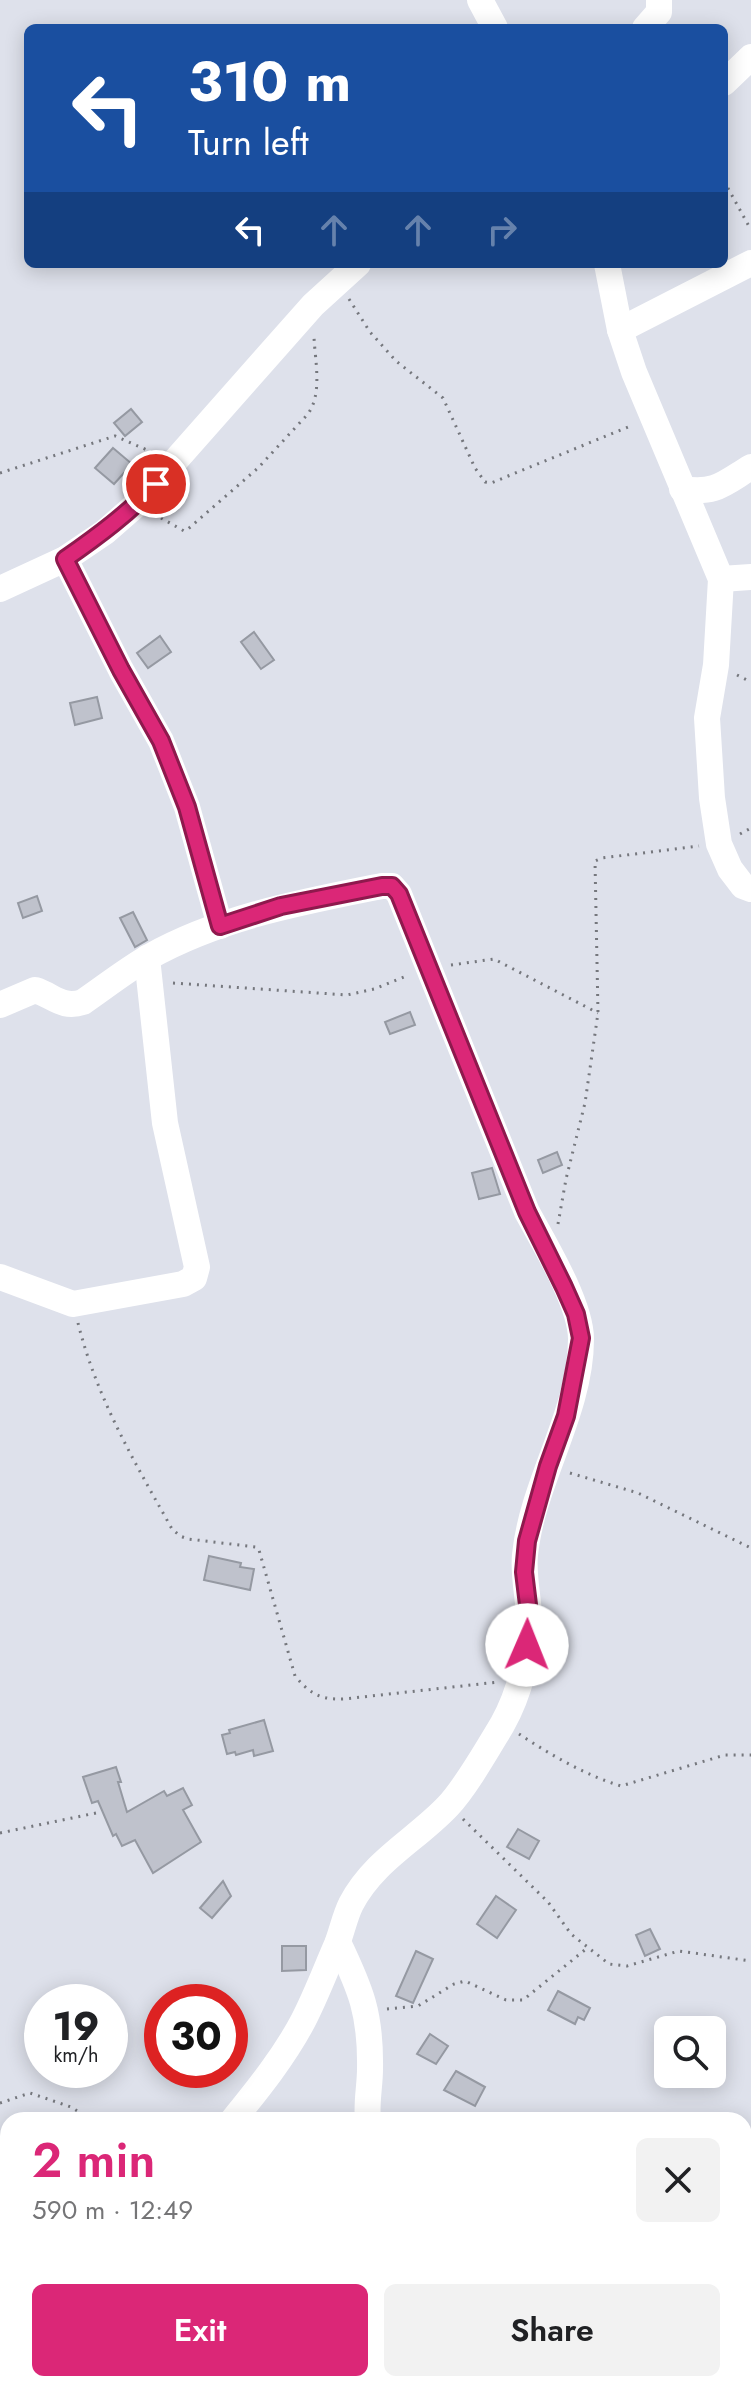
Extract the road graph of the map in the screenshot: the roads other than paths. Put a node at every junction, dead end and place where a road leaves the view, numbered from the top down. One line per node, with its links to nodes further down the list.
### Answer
1 (480, 0): 3 (street); 4 (street)
2 (659, 0): 5 (street)
3 (476, 24)
4 (493, 24)
5 (648, 24)
6 (751, 57): 7 (street)
7 (728, 79)
8 (751, 263): 11 (street)
9 (354, 268): 14 (street)
10 (608, 268): 11 (street)
11 (620, 330): 13 (street)
12 (751, 467): 13 (street)
13 (682, 489): 16 (street)
14 (65, 559): 17 (street); 19 (street)
15 (751, 577): 16 (street)
16 (721, 579): 18 (street)
17 (0, 589)
18 (751, 889)
19 (220, 926): 20 (street); 23 (street)
20 (147, 970): 21 (street); 22 (street)
21 (0, 1005)
22 (0, 1277)
23 (338, 1942): 24 (street); 25 (street)
24 (239, 2112)
25 (368, 2112)

